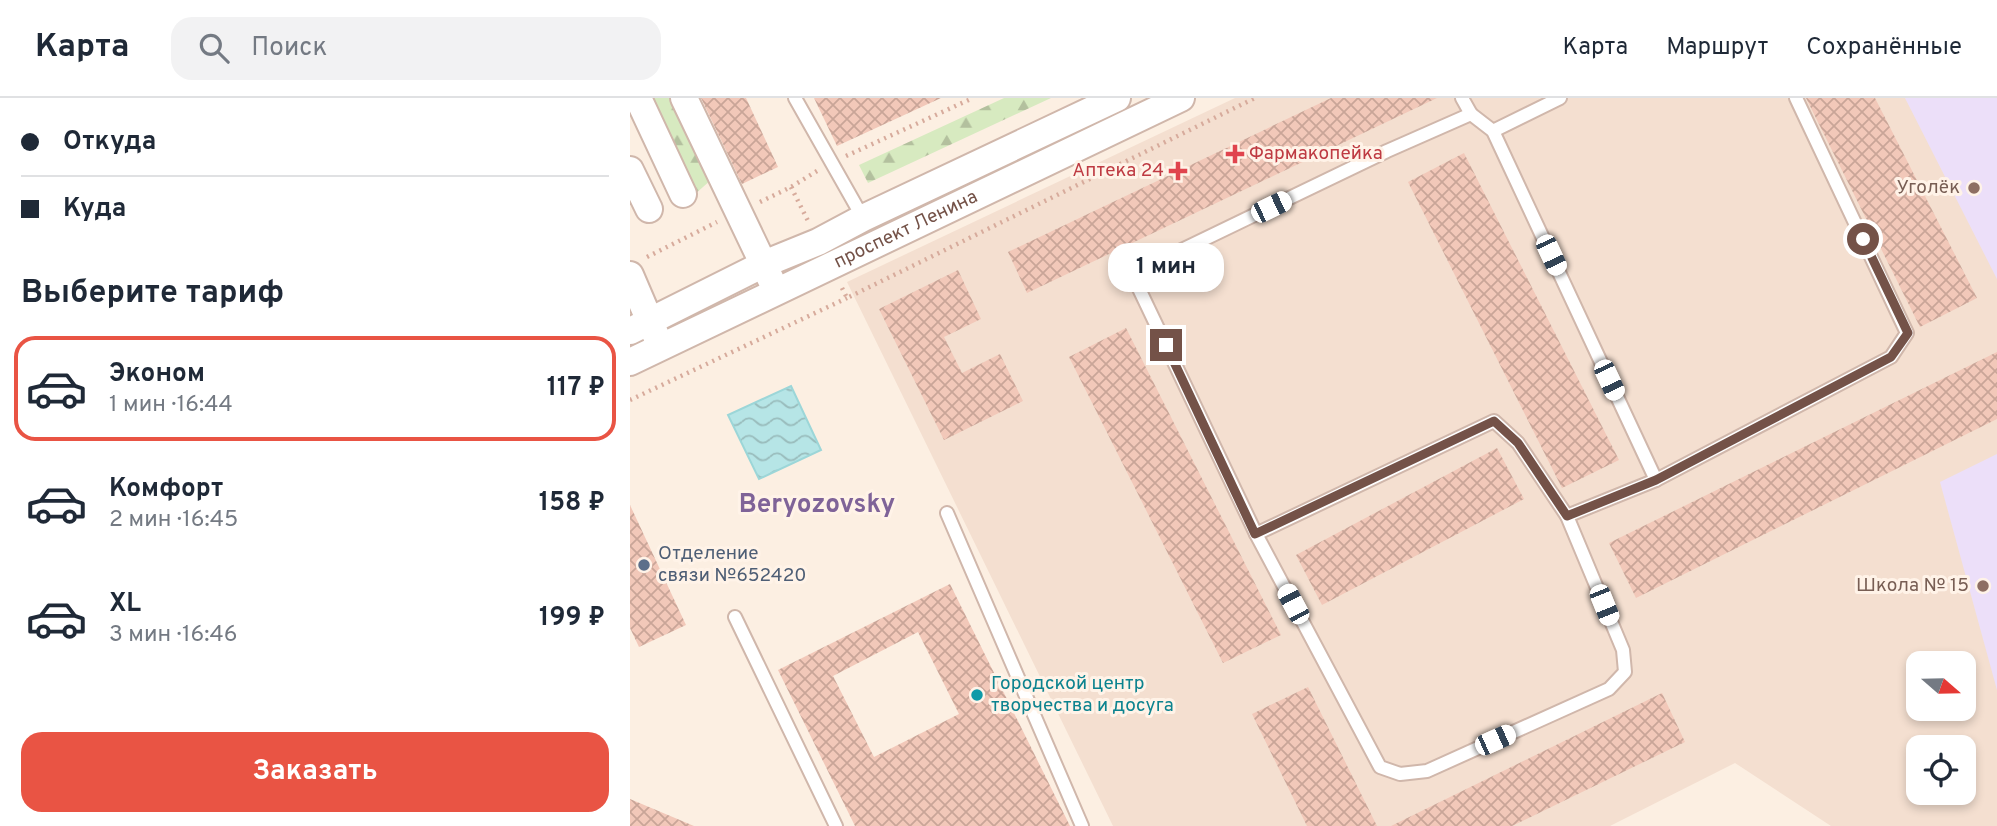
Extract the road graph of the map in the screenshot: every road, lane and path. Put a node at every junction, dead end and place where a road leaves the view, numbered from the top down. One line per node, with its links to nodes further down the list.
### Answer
1 (638, 98): 14 (street)
2 (684, 98): 16 (street)
3 (794, 98): 12 (lane)
4 (973, 98): 12 (path)
5 (1117, 98): 17 (street, проспект Ленина)
6 (1181, 98): 20 (street, проспект Ленина)
7 (1462, 98): 10 (lane)
8 (1560, 98): 11 (lane)
9 (1796, 98): 26 (lane)
10 (1471, 114): 11 (lane); 29 (lane)
11 (1493, 131): 26 (lane)
12 (831, 163): 16 (path); 17 (lane)
13 (630, 170): 15 (street)
14 (684, 194)
15 (649, 209)
16 (740, 211): 18 (street); 19 (path)
17 (863, 218): 18 (street, проспект Ленина)
18 (764, 264): 20 (street); 22 (street, проспект Ленина)
19 (636, 267): 22 (street)
20 (776, 290): 23 (street, проспект Ленина)
21 (847, 298): 25 (path)
22 (640, 326): 23 (street)
23 (661, 346): 24 (street, проспект Ленина)
24 (630, 362)
25 (630, 400)
26 (1656, 480): 28 (lane)
27 (947, 513): 32 (lane)
28 (1567, 516): 29 (lane); 29 (lane)
29 (1255, 534)
30 (735, 617): 31 (lane)
31 (836, 826)
32 (1082, 826)

